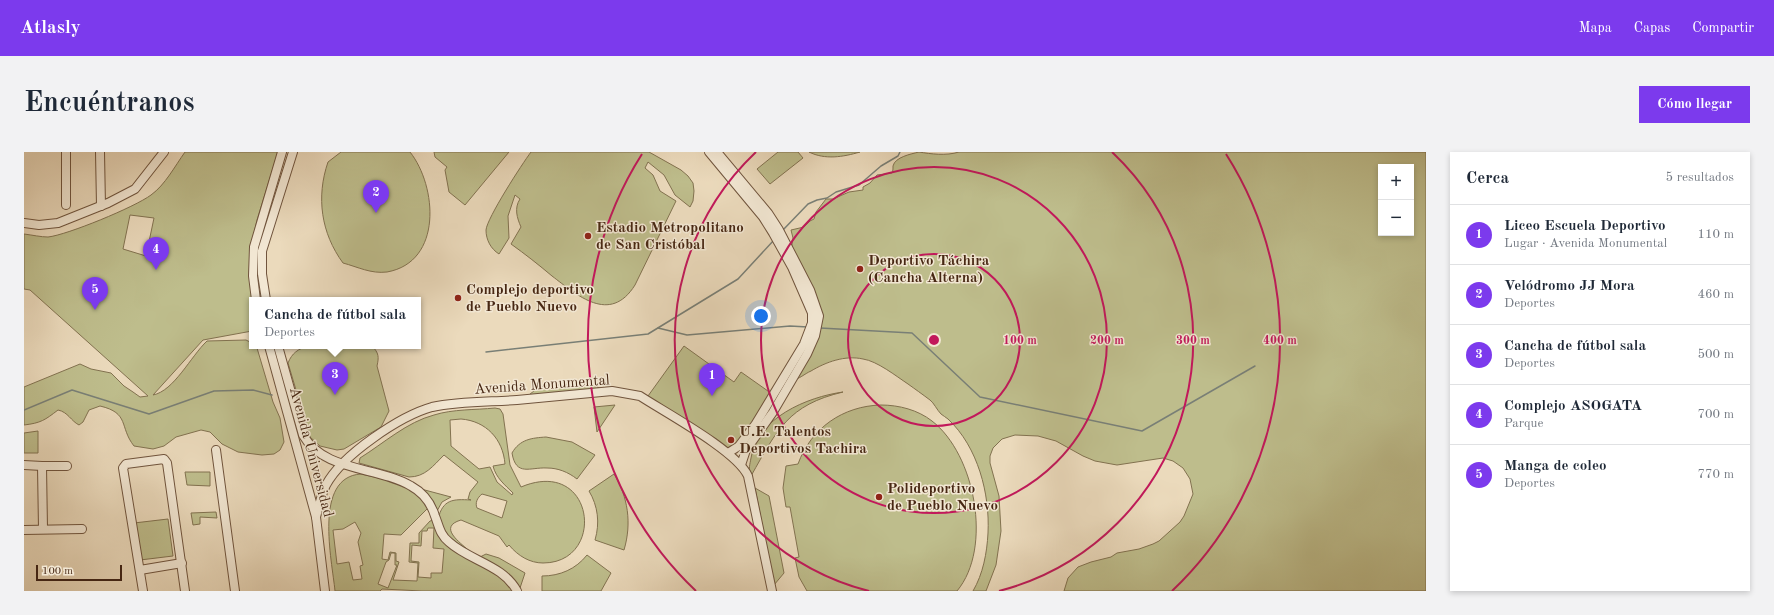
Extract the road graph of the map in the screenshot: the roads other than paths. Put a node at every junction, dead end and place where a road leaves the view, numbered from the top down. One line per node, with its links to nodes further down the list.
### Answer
1 (66, 152): 8 (street)
2 (100, 152): 9 (street)
3 (164, 152): 9 (street)
4 (282, 152): 12 (street)
5 (293, 152): 13 (street)
6 (709, 152): 10 (street)
7 (717, 152): 10 (street)
8 (66, 205)
9 (100, 206): 11 (street)
10 (766, 215): 16 (street)
11 (24, 224)
12 (256, 297)
13 (266, 297)
14 (270, 349): 24 (street, Avenida Universidad)
15 (279, 349): 19 (street, Avenida Universidad)
16 (777, 396): 18 (street); 21 (street)
17 (216, 450): 32 (street)
18 (728, 453): 19 (street, Avenida Monumental); 21 (street, Avenida Monumental)
19 (342, 463): 24 (street, Avenida Monumental); 34 (street, Avenida Universidad)
20 (24, 465): 22 (street)
21 (741, 465): 35 (street, Avenida Monumental)
22 (42, 466): 23 (street); 25 (street)
23 (67, 466)
24 (316, 517): 33 (street, Avenida Universidad)
25 (43, 529): 26 (street); 27 (street)
26 (82, 529)
27 (24, 530)
28 (182, 564): 29 (street); 29 (street); 31 (street)
29 (140, 570): 30 (street)
30 (143, 591)
31 (185, 591)
32 (235, 591)
33 (325, 591)
34 (517, 591)
35 (772, 591)

